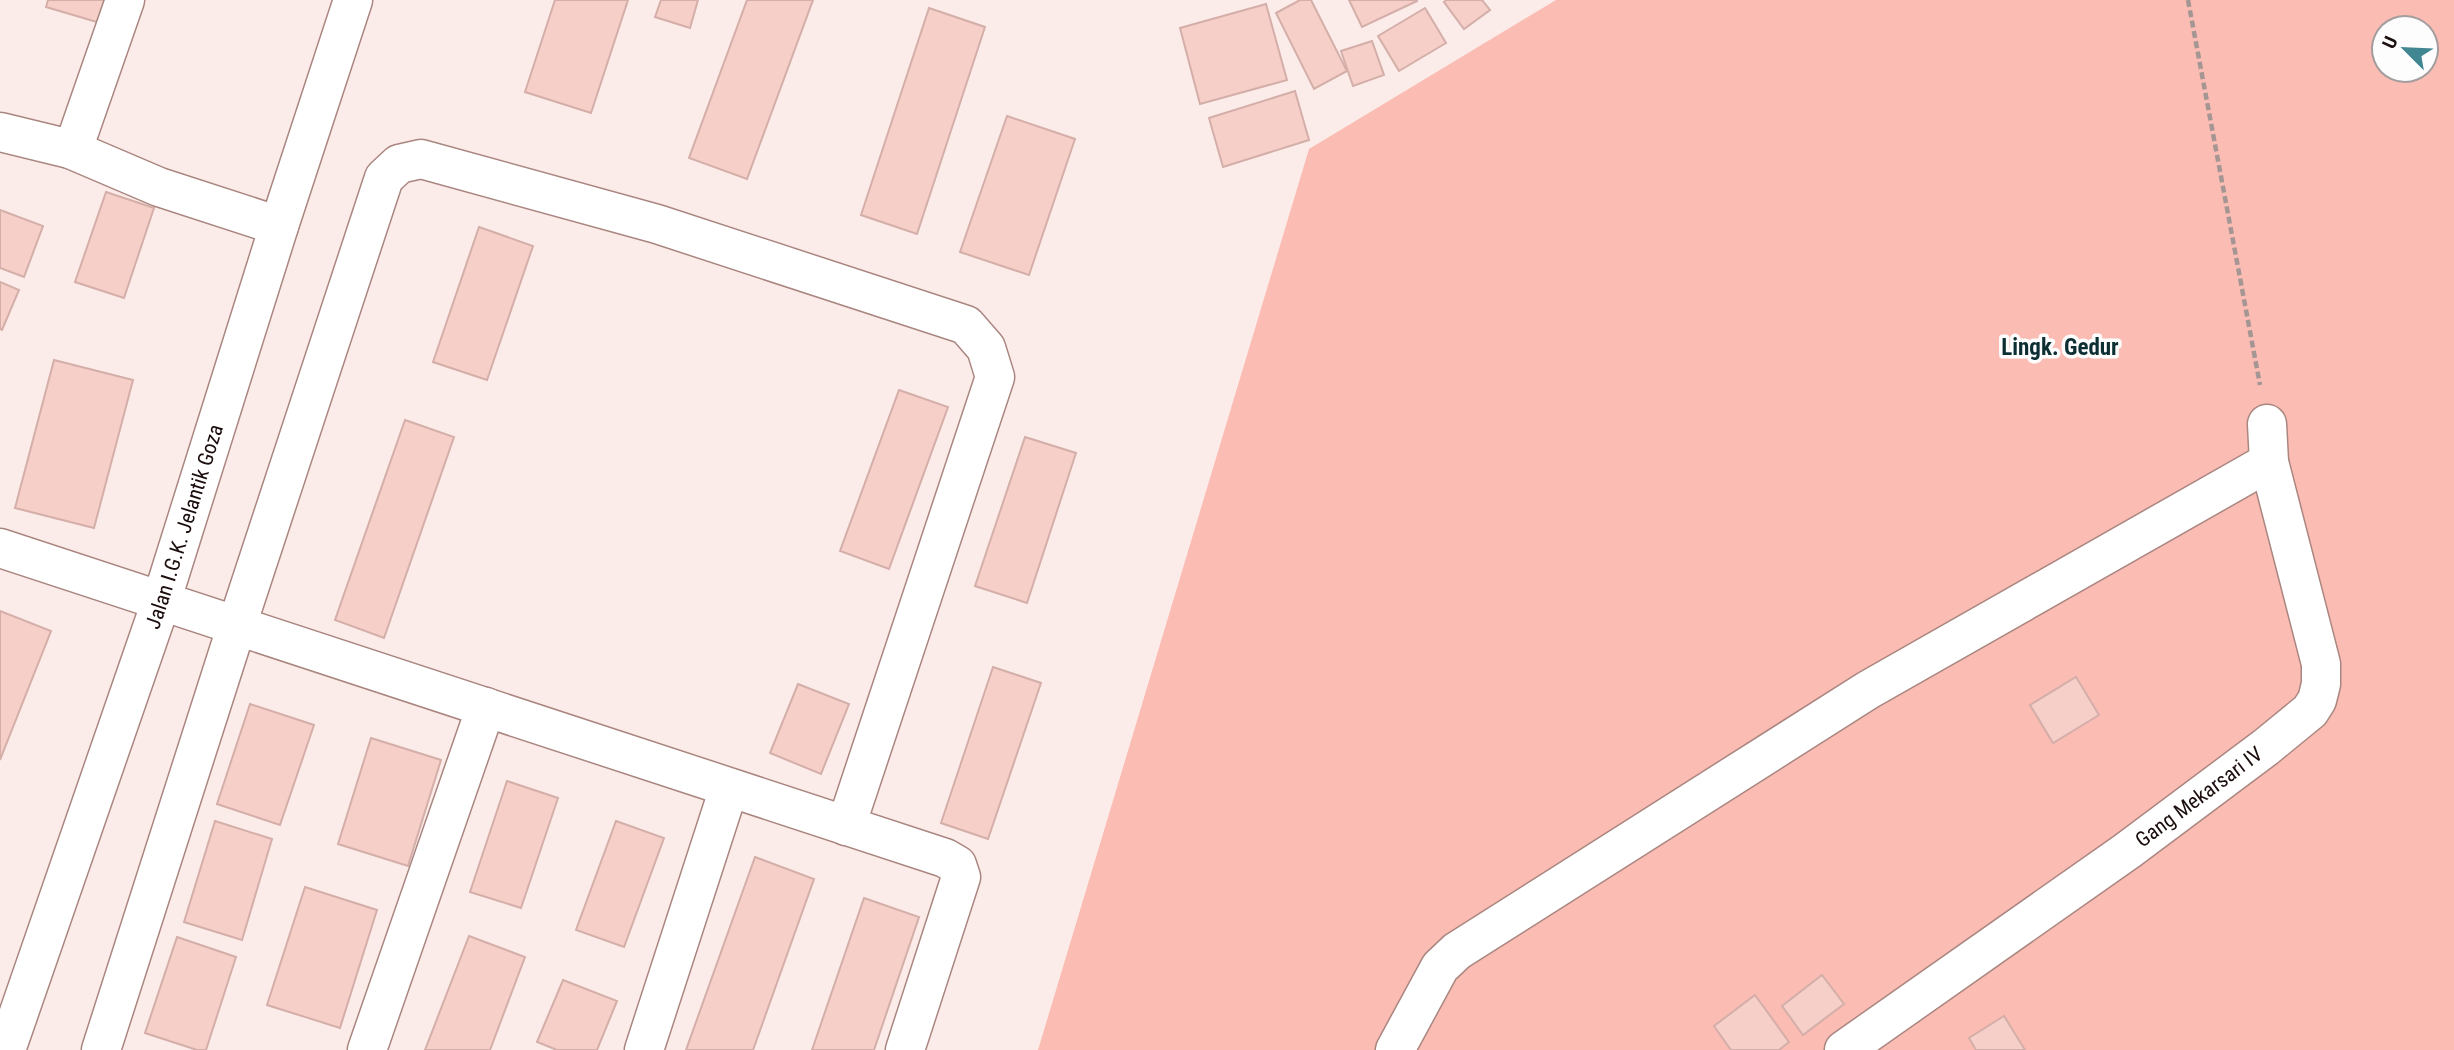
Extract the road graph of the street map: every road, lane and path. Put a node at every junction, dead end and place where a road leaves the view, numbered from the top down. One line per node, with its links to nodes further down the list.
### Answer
1 (125, 0): 5 (street)
2 (353, 0): 6 (street, Jalan I.G.K. Jelantik Goza)
3 (2188, 0): 7 (path)
4 (0, 132): 5 (street)
5 (70, 149): 6 (street)
6 (279, 226): 10 (street, Jalan I.G.K. Jelantik Goza)
7 (2267, 424): 8 (street, Gang Mekarsari IV)
8 (2269, 462): 22 (street); 23 (street, Gang Mekarsari IV)
9 (0, 548): 10 (street)
10 (160, 602): 11 (street); 15 (street, Jalan I.G.K. Jelantik Goza)
11 (237, 625): 12 (street); 14 (street); 18 (street)
12 (486, 707): 13 (street); 19 (street)
13 (729, 788): 14 (street); 20 (street)
14 (846, 826): 21 (street)
15 (12, 990): 17 (street, Jalan I.G.K. Jelantik Goza)
16 (0, 1048): 17 (street)
17 (6, 1050)
18 (102, 1050)
19 (367, 1050)
20 (644, 1050)
21 (905, 1050)
22 (1395, 1050)
23 (1844, 1050)

